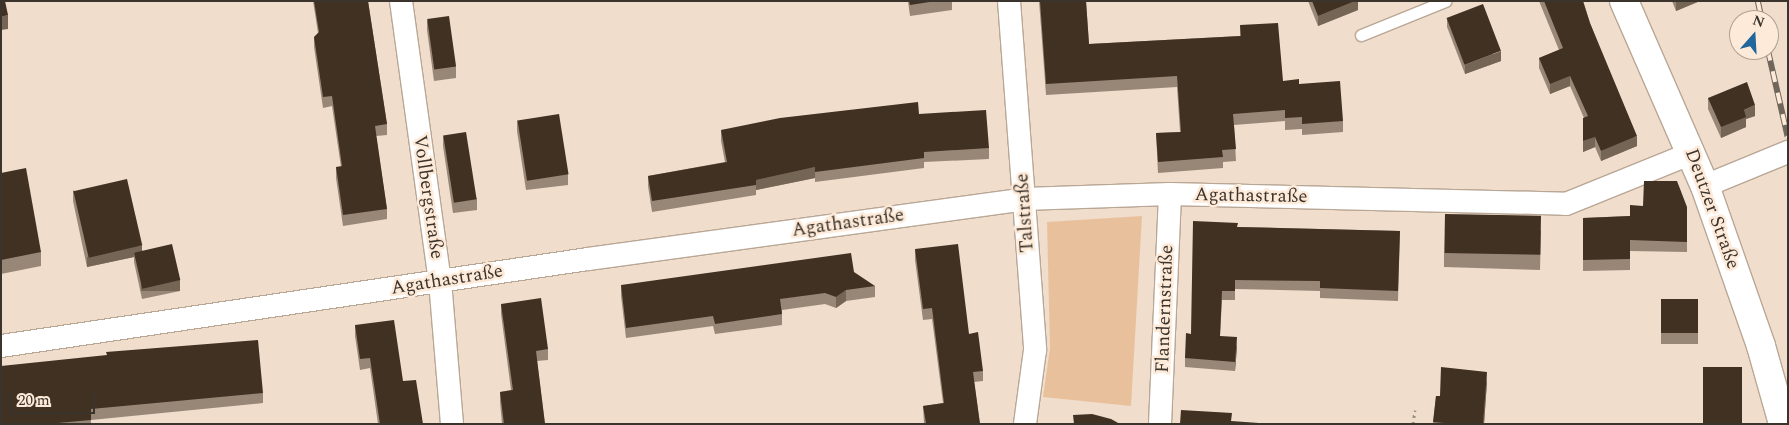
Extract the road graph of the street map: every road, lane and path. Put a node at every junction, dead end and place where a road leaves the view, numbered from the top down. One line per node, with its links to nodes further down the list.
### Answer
1 (401, 1): 11 (street, Vollbergstraße)
2 (1009, 1): 10 (street, Talstraße)
3 (1445, 1): 5 (lane)
4 (1624, 1): 7 (main road, Deutzer Straße)
5 (1362, 34)
6 (1788, 152): 8 (street)
7 (1692, 153): 8 (main road, Deutzer Straße); 9 (street, Agathastraße)
8 (1706, 186): 18 (main road, Deutzer Straße)
9 (1170, 194): 10 (street, Agathastraße); 16 (street, Flandernstraße)
10 (1024, 199): 11 (street, Agathastraße); 15 (street, Talstraße)
11 (440, 282): 12 (street, Agathastraße); 14 (street, Vollbergstraße)
12 (1, 346)
13 (1415, 410): 17 (path)
14 (452, 424)
15 (1025, 424)
16 (1160, 424)
17 (1414, 424)
18 (1783, 424)

